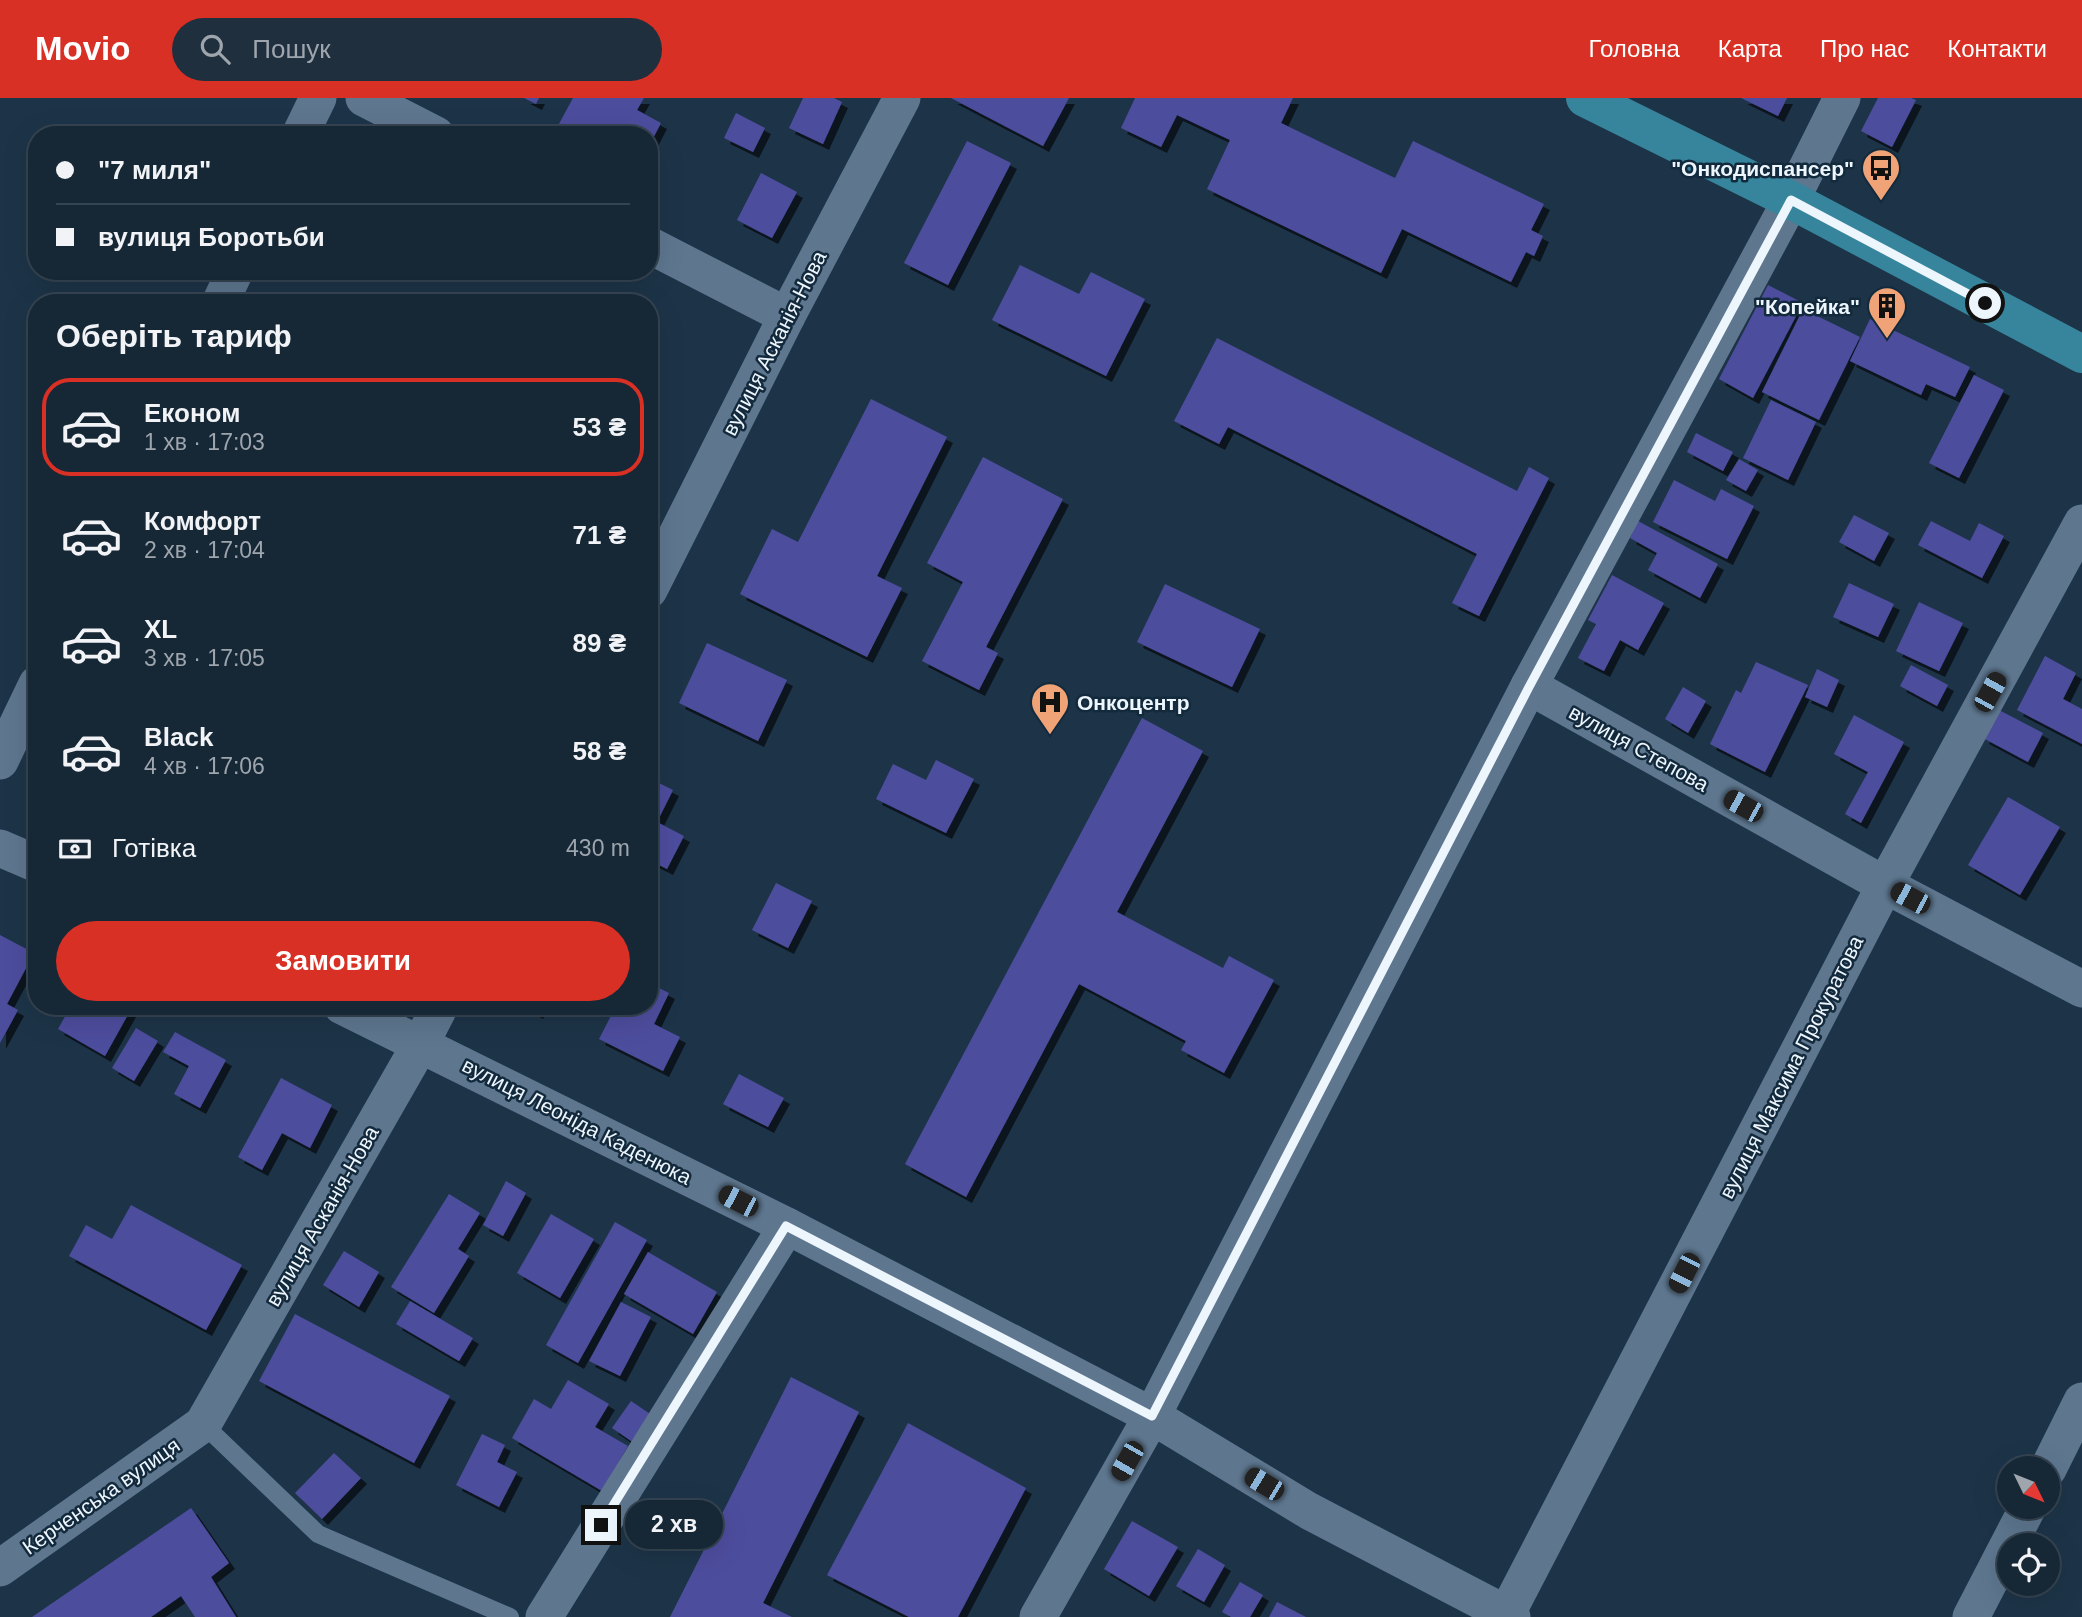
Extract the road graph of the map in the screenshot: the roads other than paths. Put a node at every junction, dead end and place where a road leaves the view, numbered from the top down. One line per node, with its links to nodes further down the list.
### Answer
1 (318, 98): 6 (street)
2 (364, 98): 7 (street)
3 (902, 98): 10 (street, вулиця Асканія-Нова)
4 (1585, 98): 8 (main road)
5 (1842, 98): 8 (street)
6 (304, 126)
7 (418, 126)
8 (1791, 200): 11 (main road); 14 (street)
9 (658, 250): 10 (street)
10 (787, 316): 13 (street, вулиця Асканія-Нова)
11 (2082, 354)
12 (2082, 523): 19 (street, вулиця Максима Прокуратова)
13 (658, 572)
14 (1529, 687): 19 (street, вулиця Степова); 26 (street)
15 (28, 703): 16 (street)
16 (0, 761)
17 (0, 848): 18 (street)
18 (28, 860)
19 (1885, 885): 20 (street, вулиця Степова); 31 (street, вулиця Максима Прокуратова)
20 (2082, 989)
21 (361, 1015): 23 (street, вулиця Леоніда Каденюка)
22 (436, 1015): 23 (street, вулиця Асканія-Нова)
23 (421, 1044): 24 (street, вулиця Леоніда Каденюка); 27 (street, вулиця Асканія-Нова)
24 (786, 1226): 26 (street, вулиця Леоніда Каденюка); 33 (street)
25 (2082, 1401): 28 (street)
26 (1152, 1416): 31 (street, вулиця Леоніда Каденюка); 34 (street)
27 (203, 1424): 30 (street, Керченська вулиця); 32 (lane)
28 (2054, 1456)
29 (2022, 1519): 35 (street)
30 (0, 1568)
31 (1508, 1616)
32 (510, 1617)
33 (544, 1617)
34 (1038, 1617)
35 (1971, 1617)

